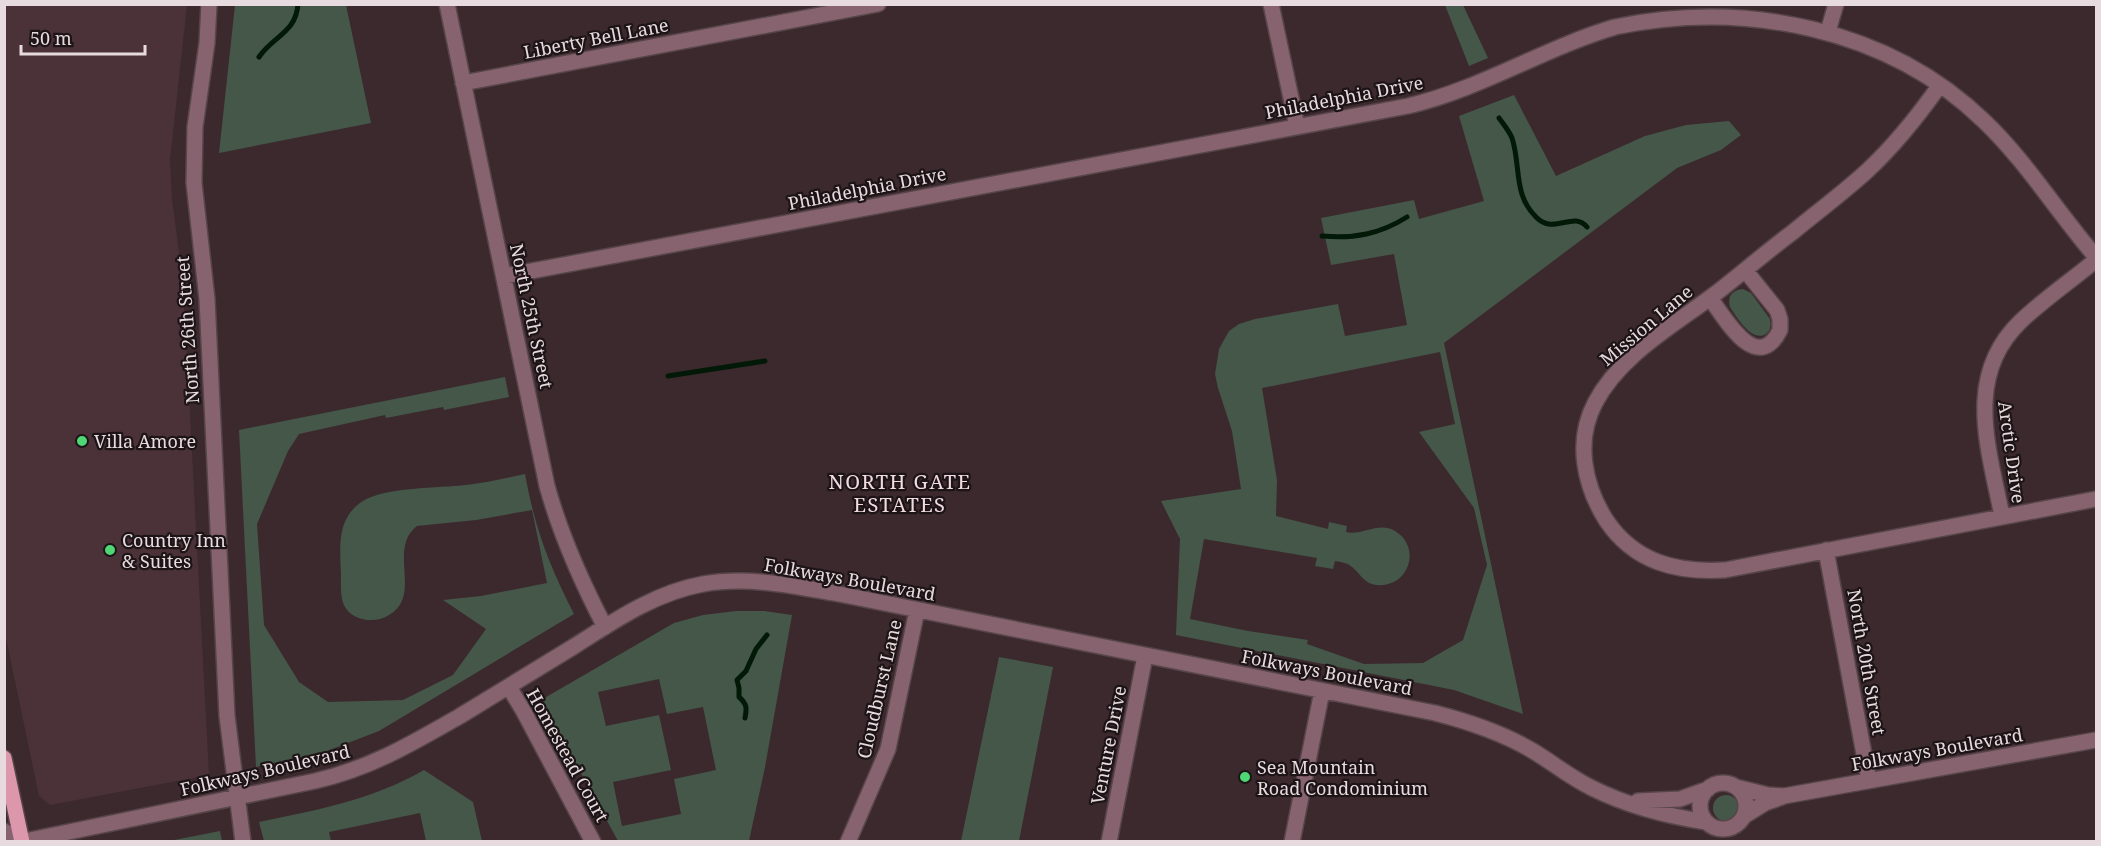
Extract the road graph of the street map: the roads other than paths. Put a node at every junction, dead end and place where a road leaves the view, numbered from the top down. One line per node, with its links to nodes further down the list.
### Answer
1 (209, 4): 28 (street, North 26th Street)
2 (447, 4): 7 (street, North 25th Street)
3 (878, 4): 7 (street, Liberty Bell Lane)
4 (1271, 4): 9 (street)
5 (1836, 4): 6 (street)
6 (1829, 28): 8 (street, Philadelphia Drive); 9 (street, Philadelphia Drive)
7 (463, 83): 12 (street, North 25th Street)
8 (1940, 85): 10 (street, Philadelphia Drive); 11 (street, Mission Lane)
9 (1297, 126): 12 (street, Philadelphia Drive)
10 (2097, 259): 15 (street, Arctic Drive)
11 (1745, 270): 13 (street, Mission Lane); 13 (street)
12 (505, 276): 18 (street, North 25th Street)
13 (1710, 298): 16 (street, Mission Lane)
14 (2097, 499): 15 (street, Mission Lane)
15 (2002, 516): 16 (street, Mission Lane)
16 (1826, 550): 24 (street, North 20th Street)
17 (917, 610): 18 (street, Folkways Boulevard); 19 (street, Folkways Boulevard); 36 (street, Cloudburst Lane)
18 (605, 627): 20 (street, Folkways Boulevard)
19 (1145, 656): 21 (street, Folkways Boulevard); 37 (street, Venture Drive)
20 (509, 687): 28 (street, Folkways Boulevard); 35 (street, Homestead Court)
21 (1322, 691): 29 (street, Folkways Boulevard); 38 (street)
22 (2097, 740): 24 (street, Folkways Boulevard)
23 (4, 758): 33 (main road)
24 (1869, 782): 27 (street, Folkways Boulevard)
25 (1736, 787): 26 (street); 27 (street, Folkways Boulevard); 30 (street)
26 (1708, 789): 29 (street, Folkways Boulevard); 31 (street)
27 (1784, 796): 30 (street, Folkways Boulevard)
28 (236, 798): 33 (street, Folkways Boulevard); 34 (street, North 26th Street)
29 (1625, 801): 31 (street, Folkways Boulevard)
30 (1743, 819): 31 (street); 40 (street)
31 (1710, 825): 39 (street)
32 (4, 831): 33 (street)
33 (22, 841)
34 (243, 842)
35 (593, 842)
36 (848, 842)
37 (1109, 842)
38 (1292, 842)
39 (1726, 842)
40 (1736, 842)

